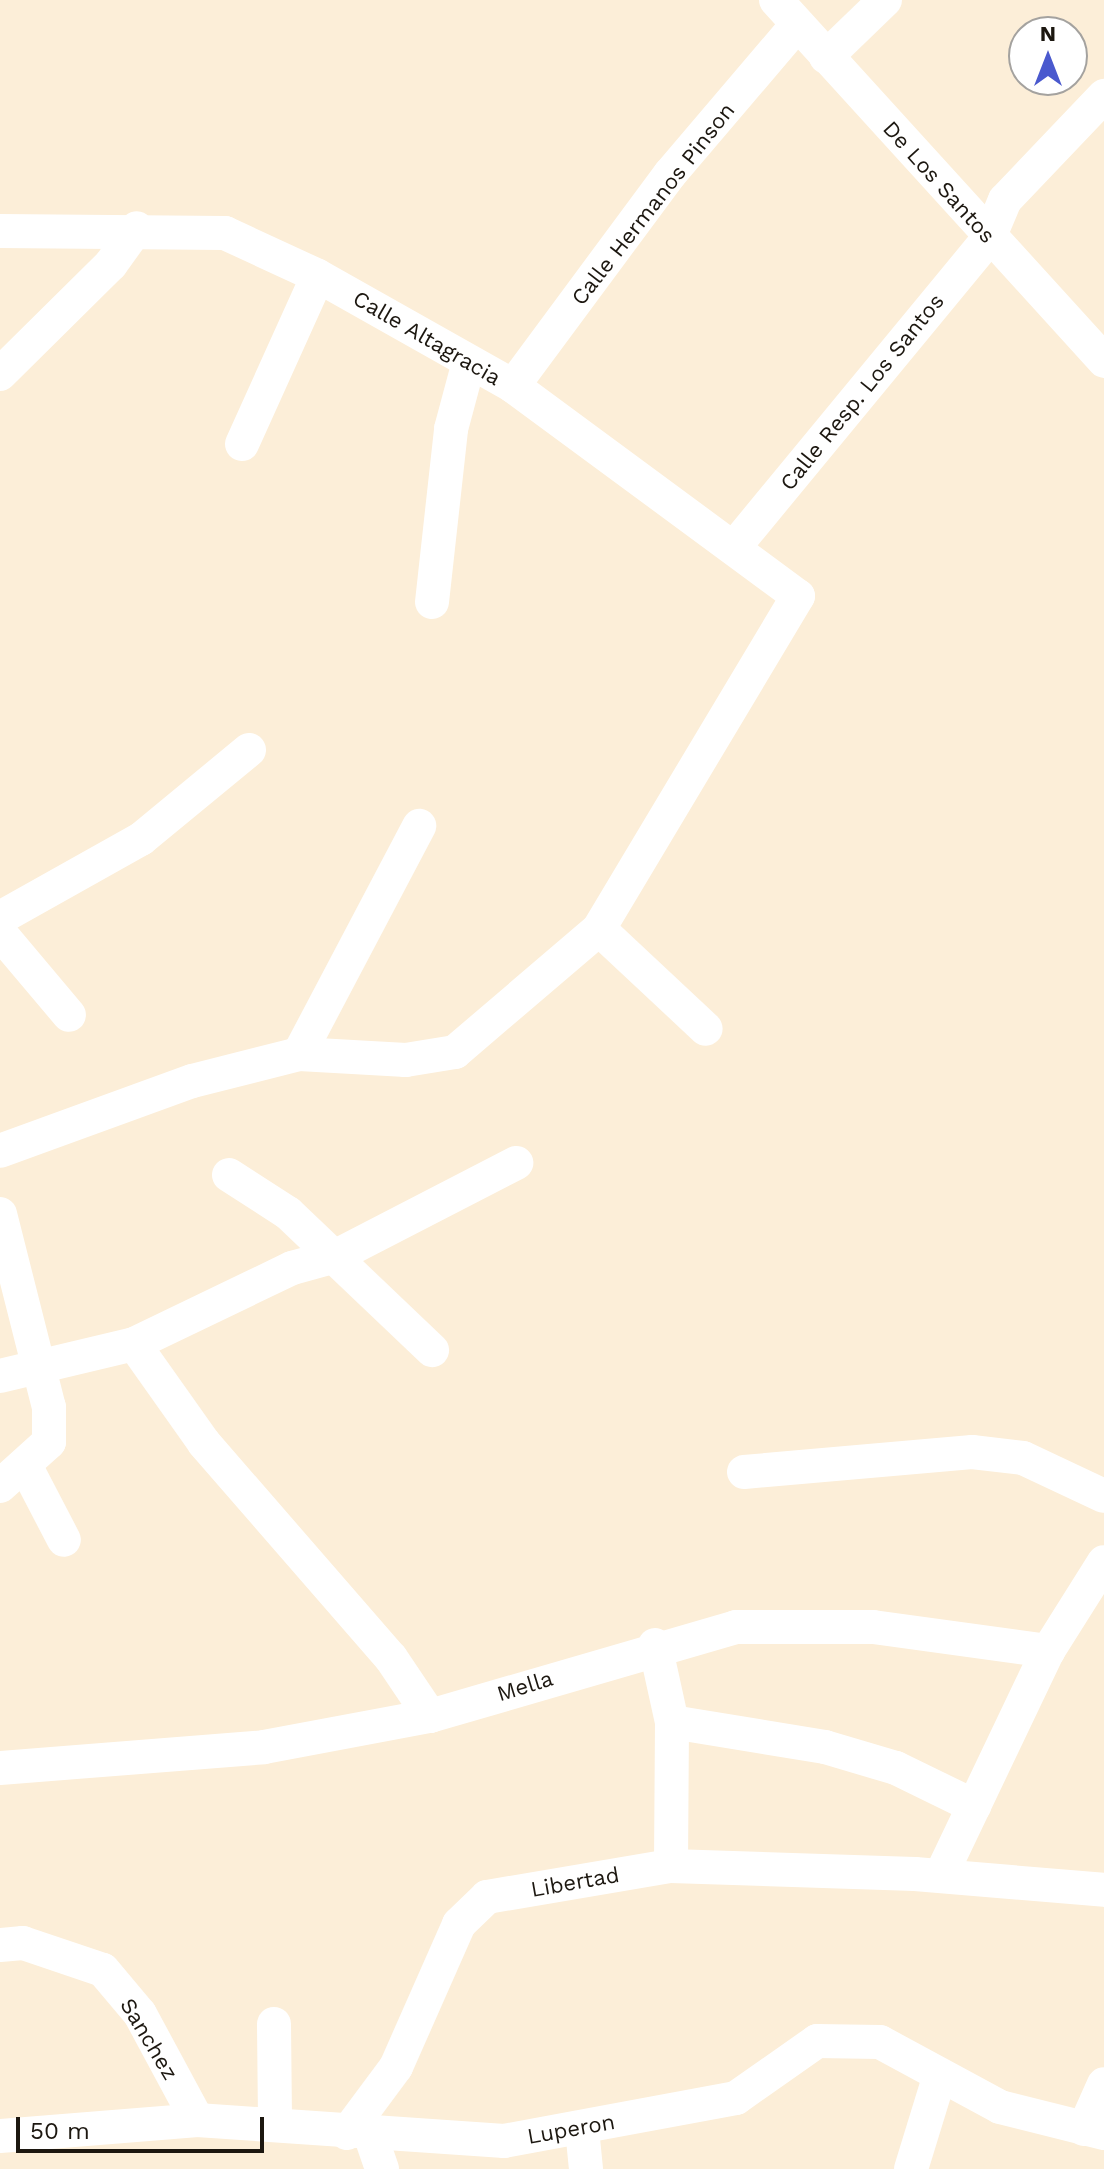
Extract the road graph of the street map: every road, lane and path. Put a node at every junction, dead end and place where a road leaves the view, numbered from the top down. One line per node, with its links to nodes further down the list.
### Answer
1 (885, 0): 3 (street)
2 (786, 13): 3 (street, De Los Santos); 12 (street, Calle Hermanos Pinson)
3 (826, 57): 7 (street, De Los Santos)
4 (1104, 96): 7 (street, Calle Resp. Los Santos)
5 (137, 228): 6 (street, Calle Altagracia); 8 (street, Calle Altagracia); 11 (street)
6 (0, 231)
7 (989, 238): 9 (street, De Los Santos); 14 (street, Calle Resp. Los Santos)
8 (318, 276): 10 (street, Calle Altagracia); 13 (street)
9 (1104, 361)
10 (469, 362): 12 (street, Calle Altagracia); 15 (street)
11 (0, 374)
12 (513, 386): 14 (street, Calle Altagracia)
13 (242, 444)
14 (736, 545): 19 (street, Calle Altagracia)
15 (432, 602)
16 (249, 750): 18 (street)
17 (419, 826): 23 (street)
18 (0, 918)
19 (599, 929): 22 (street); 23 (street)
20 (0, 933): 21 (street)
21 (69, 1015)
22 (706, 1029)
23 (299, 1054): 24 (street)
24 (0, 1151)
25 (516, 1163): 28 (street)
26 (229, 1175): 28 (street)
27 (0, 1214): 31 (street)
28 (336, 1256): 29 (street); 30 (street)
29 (134, 1344): 31 (street); 40 (street)
30 (432, 1350)
31 (40, 1366): 32 (street); 34 (street)
32 (0, 1376)
33 (744, 1472): 35 (street)
34 (13, 1476): 36 (street)
35 (1104, 1496)
36 (64, 1540)
37 (1104, 1562): 39 (street)
38 (655, 1645): 39 (street, Mella); 40 (street, Mella); 41 (street)
39 (1048, 1651): 43 (street)
40 (430, 1716): 42 (street, Mella)
41 (672, 1722): 43 (street); 44 (street)
42 (0, 1768)
43 (974, 1806): 45 (street)
44 (671, 1866): 45 (street, Libertad); 55 (street, Libertad)
45 (941, 1875): 46 (street, Libertad)
46 (1104, 1890)
47 (0, 1945): 51 (street, Sanchez)
48 (274, 2024): 52 (street)
49 (940, 2075): 53 (street, Luperon); 54 (street, Luperon); 59 (street)
50 (1104, 2084): 54 (street)
51 (197, 2120): 52 (street, Luperon); 56 (street, Luperon)
52 (275, 2124): 55 (street, Luperon)
53 (582, 2129): 55 (street, Luperon); 58 (street)
54 (1094, 2131)
55 (358, 2134): 57 (street)
56 (0, 2136)
57 (382, 2169)
58 (586, 2169)
59 (911, 2169)

